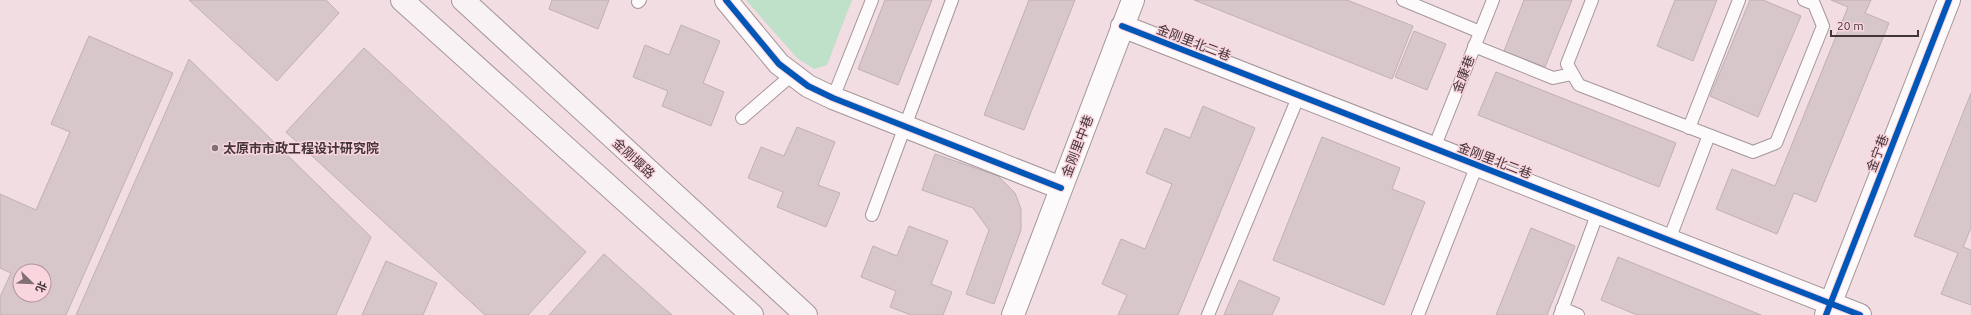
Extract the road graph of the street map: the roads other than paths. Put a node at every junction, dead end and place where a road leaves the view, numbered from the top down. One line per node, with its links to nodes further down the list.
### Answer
1 (402, 0): 32 (main road)
2 (463, 0): 33 (main road, 金刚堰路)
3 (726, 0): 16 (street)
4 (872, 0): 19 (lane)
5 (952, 0): 21 (lane)
6 (1133, 0): 13 (street, 金刚里中巷)
7 (1403, 0): 14 (lane)
8 (1493, 0): 14 (lane, 金康巷)
9 (1592, 0): 17 (lane)
10 (1739, 0): 22 (lane)
11 (1804, 0): 23 (lane)
12 (1949, 0): 30 (street, 金宁巷)
13 (1122, 26): 18 (street, 金刚里北二巷); 26 (street, 金刚里中巷)
14 (1480, 32): 15 (lane, 金康巷)
15 (1474, 46): 17 (lane); 24 (lane, 金康巷)
16 (793, 74): 19 (street); 20 (lane)
17 (1572, 74): 22 (lane)
18 (1299, 95): 24 (street, 金刚里北二巷); 35 (lane)
19 (833, 98): 21 (street)
20 (742, 118)
21 (905, 127): 26 (street); 28 (lane)
22 (1689, 128): 23 (lane)
23 (1709, 135): 29 (lane)
24 (1434, 148): 25 (street, 金刚里北二巷)
25 (1477, 165): 27 (street, 金刚里北二巷); 36 (lane)
26 (1061, 188): 34 (street, 金刚里中巷)
27 (1598, 212): 29 (street, 金刚里北二巷); 31 (lane)
28 (872, 215)
29 (1668, 240): 30 (street, 金刚里北二巷)
30 (1828, 309): 38 (street, 金刚里北二巷)
31 (1561, 312): 37 (lane)
32 (752, 315)
33 (806, 315)
34 (1013, 315)
35 (1208, 315)
36 (1418, 315)
37 (1578, 315)
38 (1860, 315)

